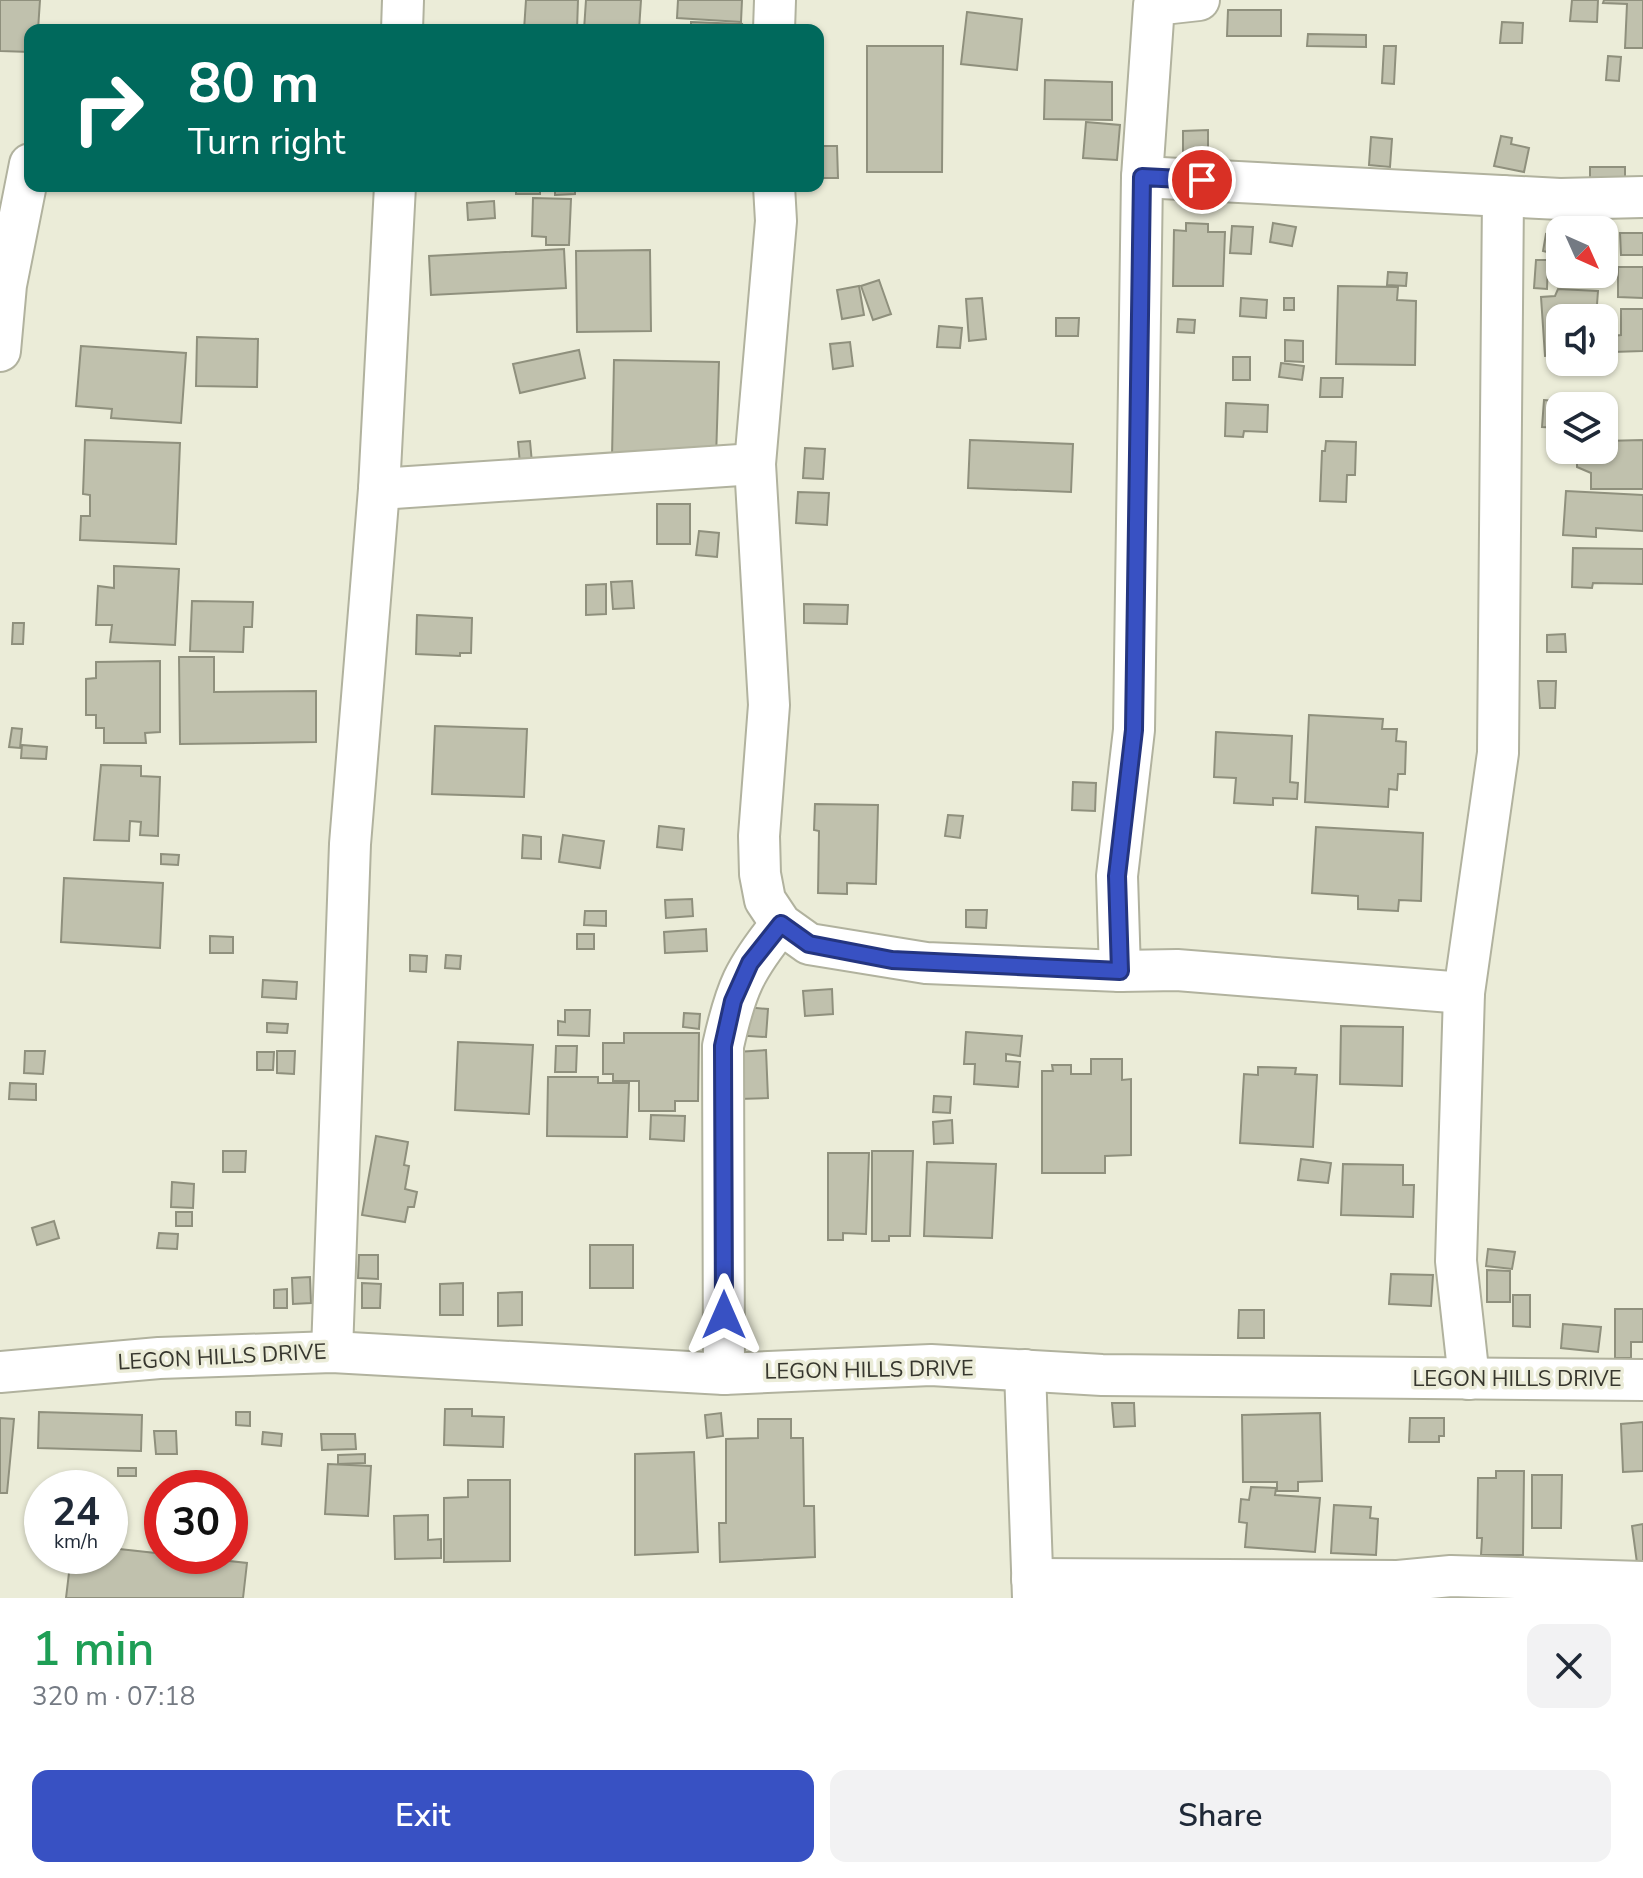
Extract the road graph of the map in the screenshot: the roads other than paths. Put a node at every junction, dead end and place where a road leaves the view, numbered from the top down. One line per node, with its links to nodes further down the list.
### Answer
1 (403, 0): 4 (street)
2 (775, 0): 5 (street)
3 (1199, 0): 6 (street)
4 (402, 24)
5 (774, 24)
6 (1142, 177): 10 (street); 17 (street)
7 (24, 191): 12 (street)
8 (395, 192): 15 (street)
9 (774, 192): 14 (street)
10 (1503, 196): 11 (street); 18 (street)
11 (1643, 197)
12 (3, 284): 13 (street)
13 (0, 351)
14 (755, 464): 15 (street); 16 (street)
15 (379, 489): 19 (street)
16 (781, 924): 17 (street); 22 (street)
17 (1120, 971): 18 (street)
18 (1464, 993): 23 (street)
19 (332, 1352): 21 (street, LEGON HILLS DRIVE); 22 (street, LEGON HILLS DRIVE)
20 (1025, 1370): 22 (street, LEGON HILLS DRIVE); 23 (street, LEGON HILLS DRIVE); 26 (street)
21 (0, 1372)
22 (724, 1374)
23 (1469, 1379): 24 (street, LEGON HILLS DRIVE)
24 (1643, 1380)
25 (1643, 1582): 27 (street)
26 (1033, 1588): 27 (street)
27 (1399, 1589)

